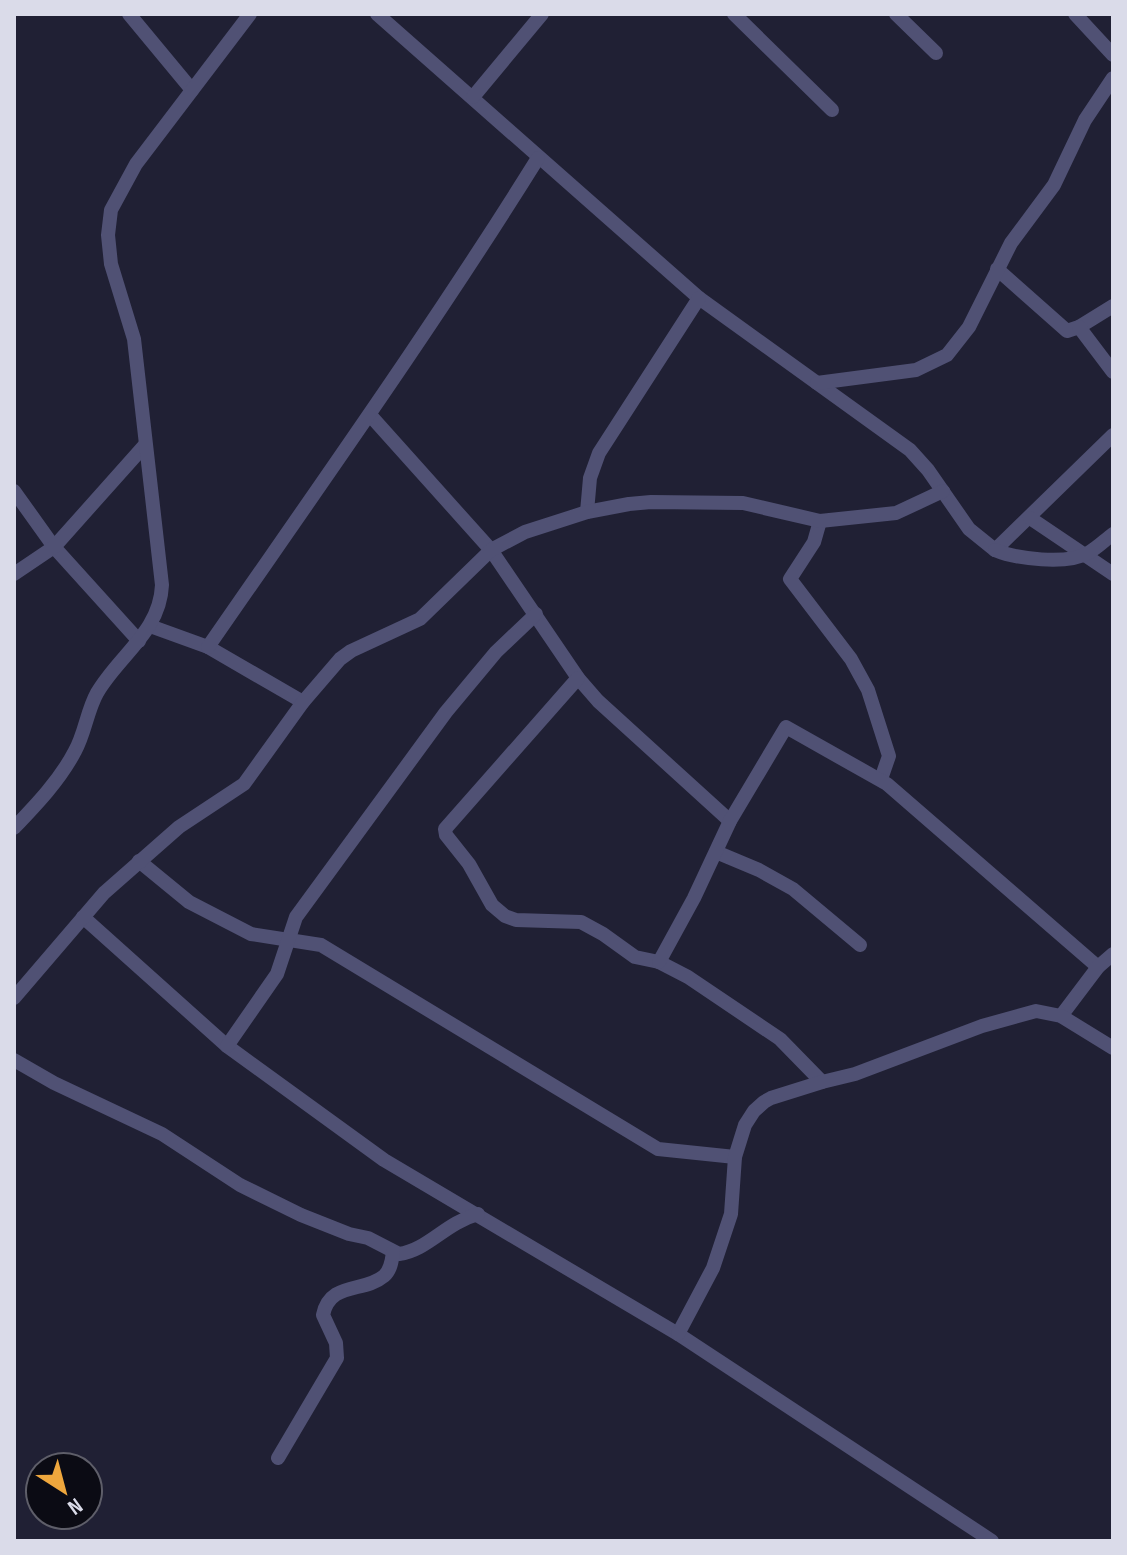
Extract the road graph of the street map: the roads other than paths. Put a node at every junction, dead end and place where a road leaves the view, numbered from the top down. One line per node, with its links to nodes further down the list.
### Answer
1 (129, 14): 11 (street)
2 (250, 14): 11 (street)
3 (377, 14): 12 (street)
4 (542, 14): 12 (street)
5 (734, 14): 13 (street)
6 (896, 14): 8 (street)
7 (1075, 14): 9 (street)
8 (936, 53)
9 (1113, 55)
10 (1113, 78): 15 (street)
11 (192, 90): 23 (street)
12 (473, 97): 14 (street)
13 (832, 110)
14 (538, 158): 16 (street); 21 (street)
15 (997, 269): 18 (street); 20 (street)
16 (699, 298): 20 (street); 26 (street)
17 (1113, 306): 18 (street)
18 (1079, 327): 19 (street)
19 (1113, 372)
20 (817, 383): 25 (street)
21 (370, 415): 31 (street); 39 (street)
22 (1113, 435): 27 (street)
23 (145, 445): 30 (street); 37 (street)
24 (14, 491): 30 (street)
25 (943, 491): 28 (street); 32 (street)
26 (587, 512): 28 (street); 31 (street)
27 (1030, 518): 32 (street); 33 (street)
28 (820, 521): 42 (street)
29 (1113, 534): 33 (street)
30 (54, 547): 34 (street); 38 (street)
31 (491, 550): 36 (street); 41 (street)
32 (995, 550): 33 (street)
33 (1086, 555): 35 (street)
34 (14, 574)
35 (1113, 574)
36 (536, 614): 40 (street); 48 (street)
37 (150, 626): 38 (street); 39 (street)
38 (139, 641): 44 (street)
39 (208, 647): 41 (street)
40 (578, 678): 43 (street); 51 (street)
41 (303, 702): 46 (street)
42 (881, 779): 43 (street); 52 (street)
43 (730, 821): 45 (street)
44 (14, 828)
45 (716, 852): 49 (street); 51 (street)
46 (139, 861): 47 (street); 48 (street)
47 (83, 917): 53 (street); 55 (street)
48 (289, 939): 55 (street); 59 (street)
49 (860, 945)
50 (1113, 954): 52 (street)
51 (659, 962): 58 (street)
52 (1098, 967): 54 (street)
53 (14, 998)
54 (1061, 1016): 56 (street); 58 (street)
55 (227, 1046): 60 (street)
56 (1113, 1048)
57 (14, 1060): 61 (street)
58 (822, 1082): 59 (street)
59 (735, 1157): 62 (street)
60 (478, 1214): 61 (street); 62 (street)
61 (393, 1252): 63 (street)
62 (678, 1334): 64 (street)
63 (278, 1458)
64 (992, 1541)

